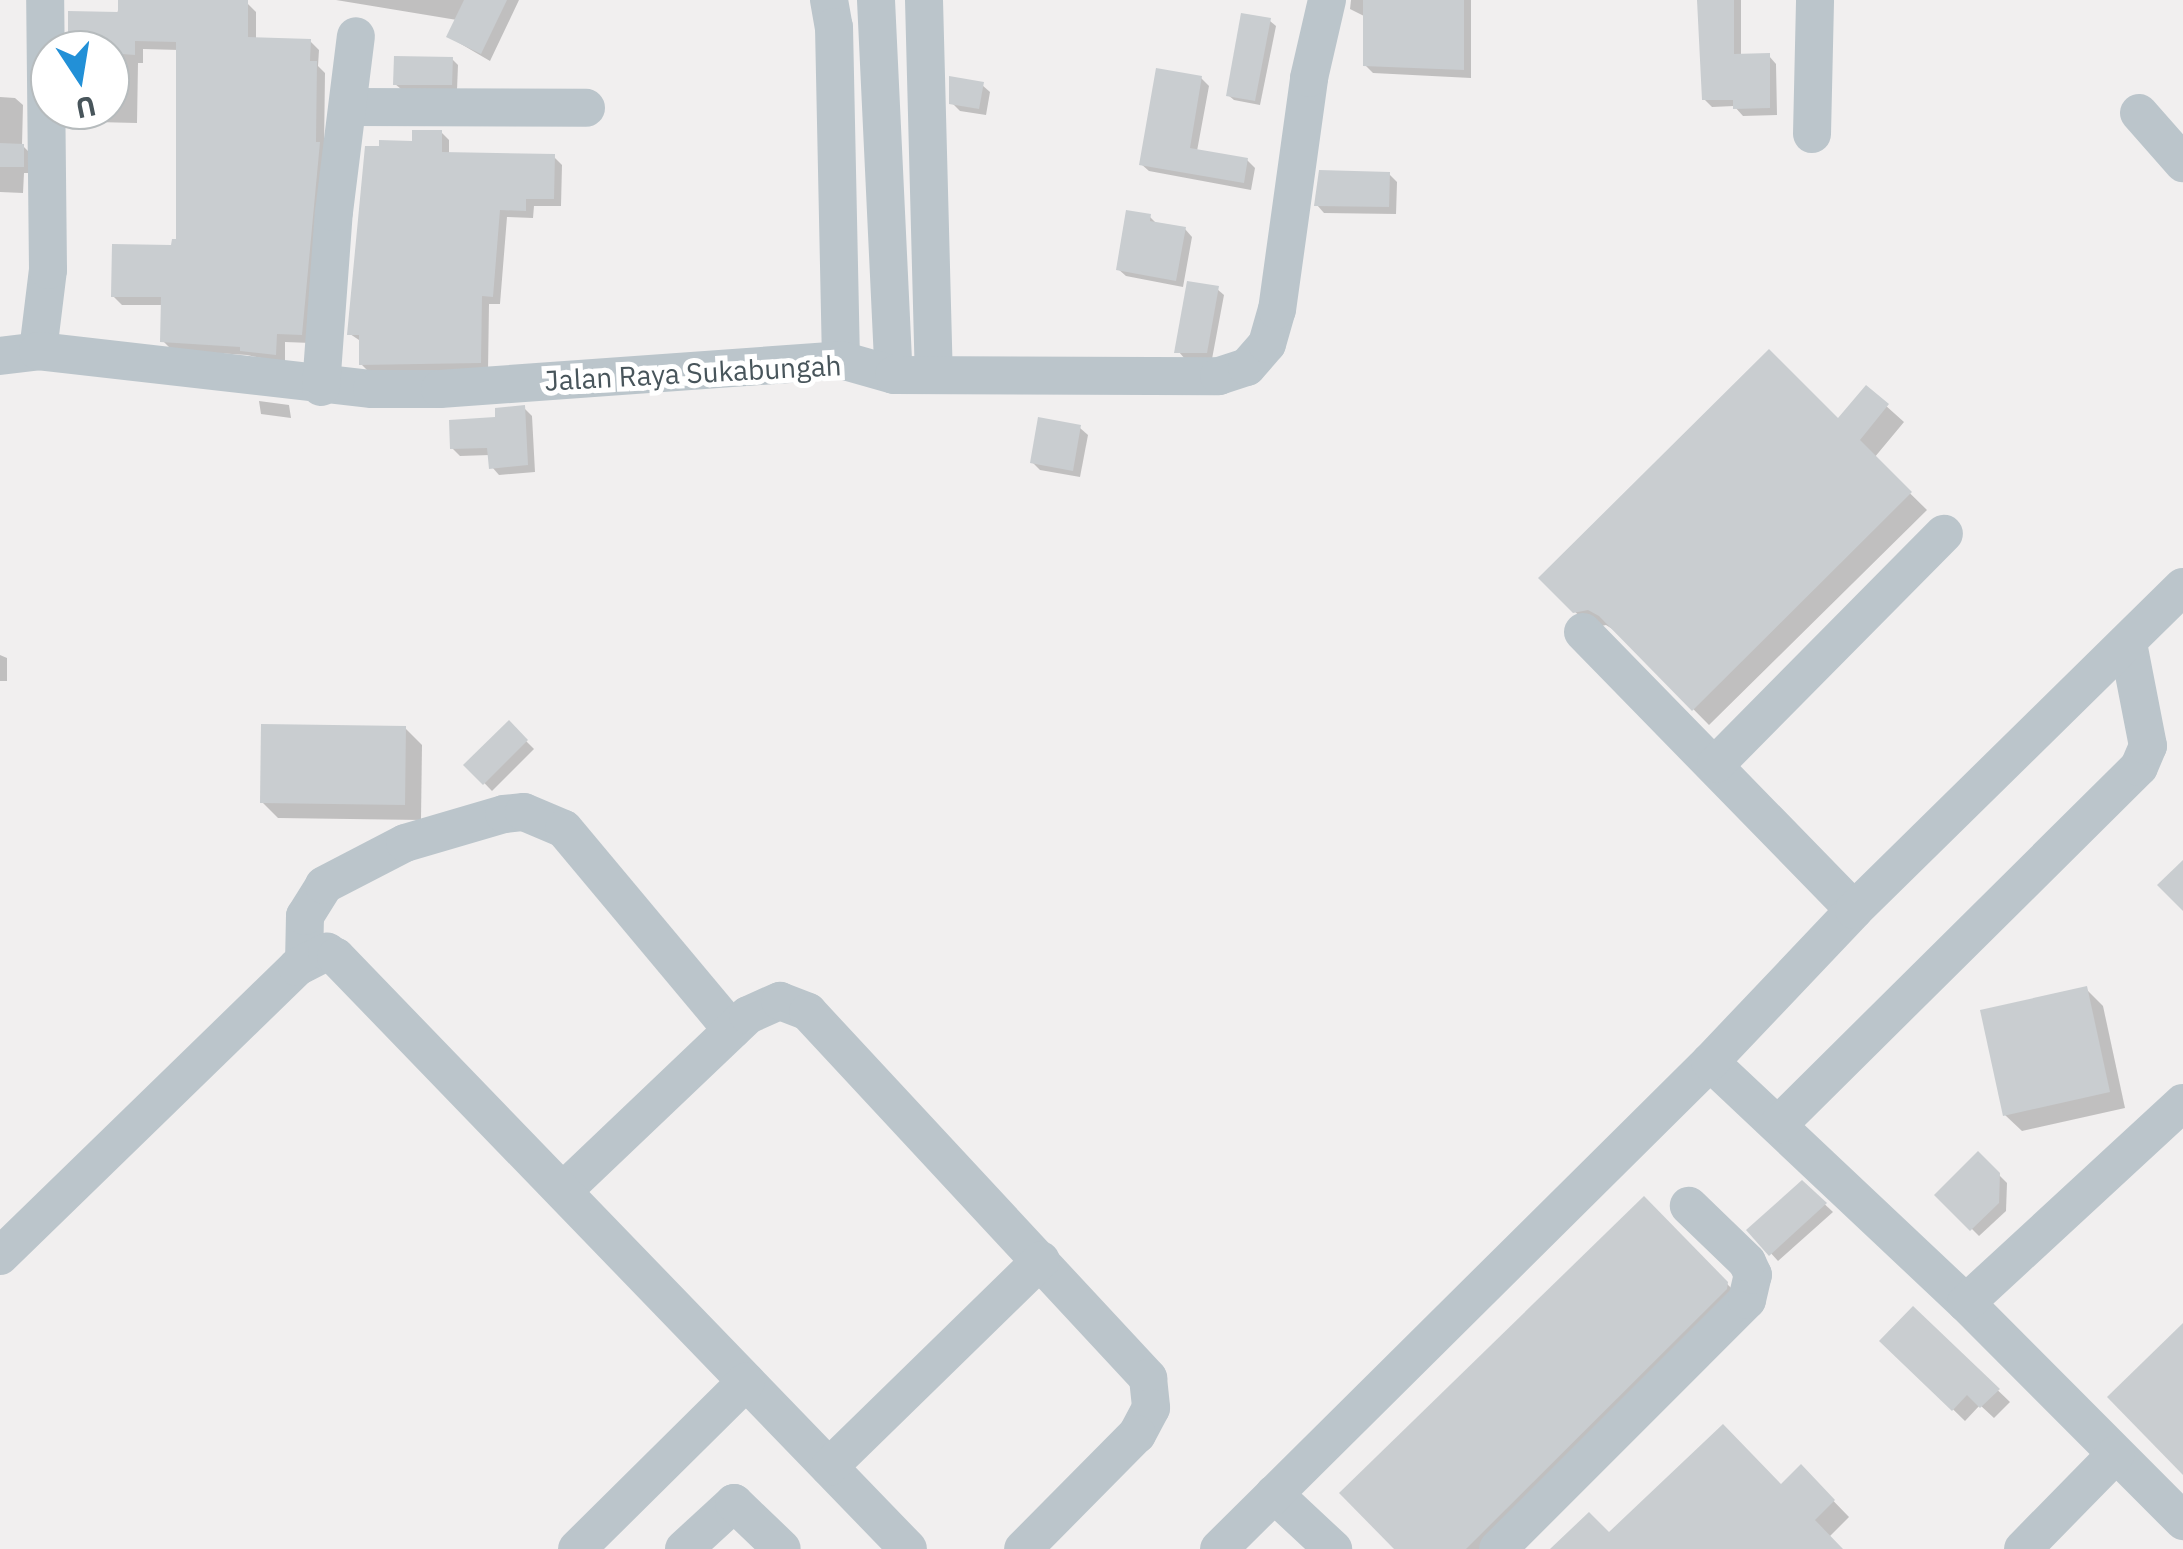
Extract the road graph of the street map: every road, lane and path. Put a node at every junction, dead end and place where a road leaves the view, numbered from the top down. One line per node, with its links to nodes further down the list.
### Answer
1 (44, 0): 13 (street)
2 (829, 0): 15 (street)
3 (876, 0): 16 (street)
4 (924, 0): 17 (street)
5 (1326, 0): 17 (street, Jalan Raya Sukabungah)
6 (1815, 0): 11 (street)
7 (356, 36): 8 (street)
8 (350, 107): 9 (street); 18 (street)
9 (586, 108)
10 (2139, 113): 12 (street)
11 (1812, 134)
12 (2183, 163)
13 (38, 351): 14 (street, Jalan Raya Sukabungah); 18 (street, Jalan Raya Sukabungah)
14 (0, 356)
15 (842, 360): 16 (street, Jalan Raya Sukabungah); 18 (street, Jalan Raya Sukabungah)
16 (894, 375): 17 (street, Jalan Raya Sukabungah)
17 (934, 375)
18 (322, 387)
19 (1944, 534): 23 (street)
20 (2183, 588): 22 (street)
21 (1583, 632): 23 (street)
22 (2128, 643): 24 (street); 29 (street)
23 (1716, 764): 24 (street)
24 (1854, 910): 27 (street)
25 (304, 962): 26 (street); 30 (street); 32 (street)
26 (732, 1030): 30 (street); 33 (street)
27 (1710, 1062): 29 (street); 38 (street)
28 (2183, 1103): 34 (street)
29 (1778, 1125): 34 (street)
30 (563, 1192): 35 (street)
31 (1689, 1206): 47 (street)
32 (0, 1256)
33 (1041, 1260): 37 (street); 44 (street)
34 (1966, 1304): 36 (street)
35 (746, 1382): 37 (street); 41 (street)
36 (2115, 1455): 39 (street); 48 (street)
37 (829, 1467): 43 (street)
38 (1274, 1494): 45 (street); 46 (street)
39 (2183, 1521)
40 (780, 1548): 42 (street)
41 (578, 1549)
42 (684, 1549)
43 (908, 1549)
44 (1023, 1549)
45 (1220, 1549)
46 (1333, 1549)
47 (1498, 1549)
48 (2023, 1549)

